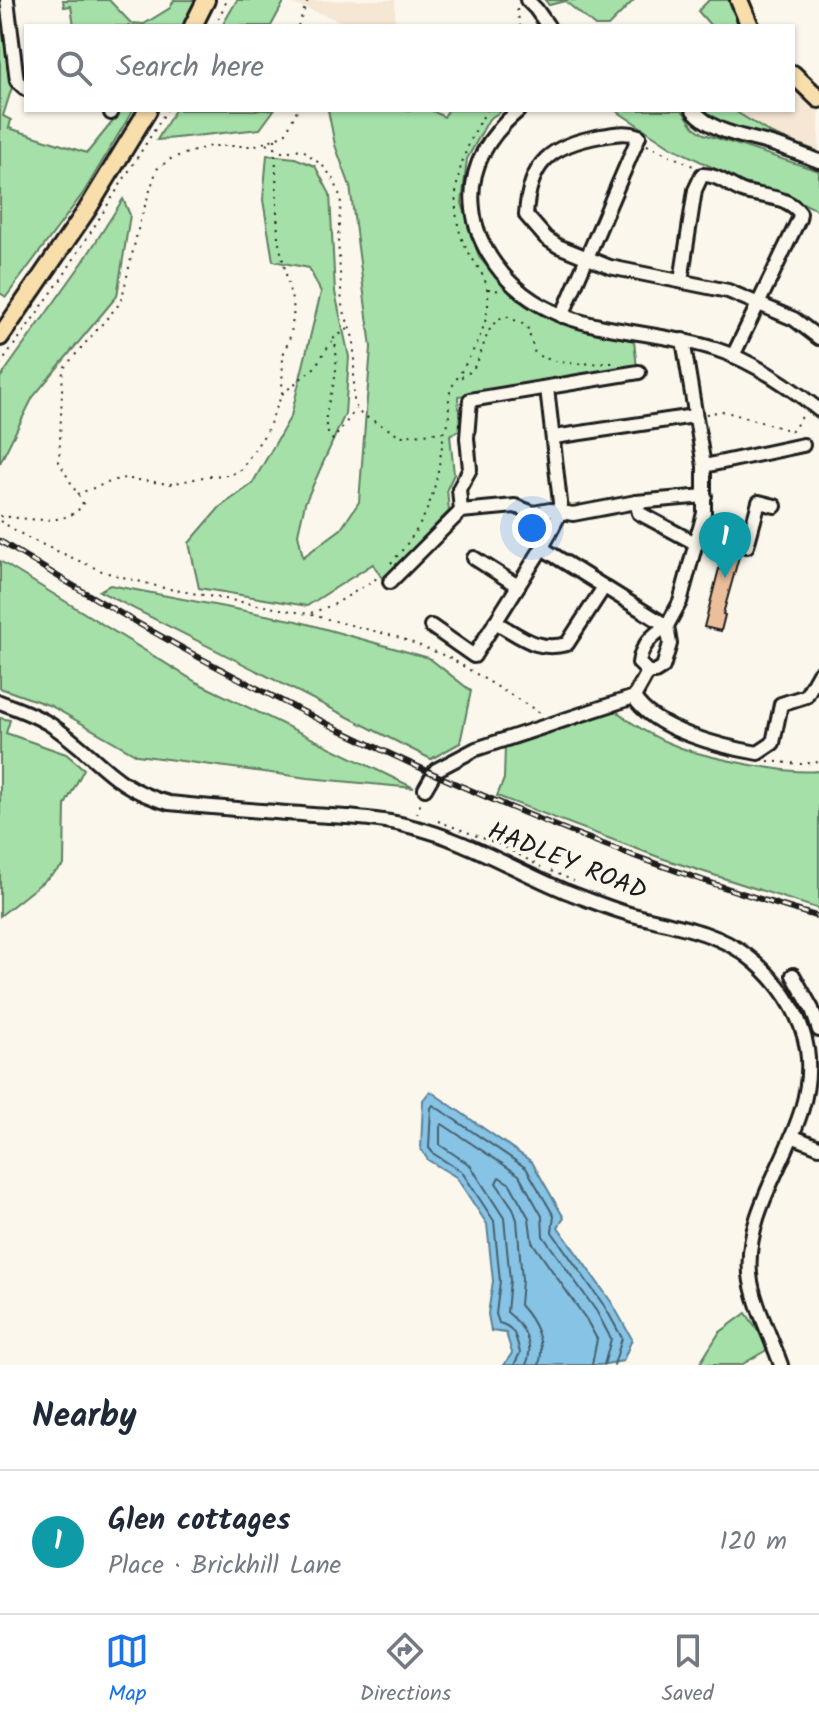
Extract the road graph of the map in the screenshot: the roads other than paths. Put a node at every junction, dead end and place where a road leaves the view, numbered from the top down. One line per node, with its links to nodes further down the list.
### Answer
1 (7, 0): 9 (street)
2 (206, 0): 5 (main road)
3 (527, 0): 6 (street)
4 (739, 0): 7 (main road)
5 (194, 24)
6 (547, 24)
7 (749, 24)
8 (795, 76): 10 (main road)
9 (24, 87)
10 (819, 99)
11 (147, 112): 19 (main road)
12 (517, 112): 18 (street)
13 (695, 112): 14 (street)
14 (819, 161)
15 (587, 257): 15 (street); 16 (street); 18 (street)
16 (681, 281): 17 (street); 17 (street)
17 (759, 303): 20 (street); 22 (street)
18 (562, 316): 21 (street)
19 (0, 337)
20 (819, 338)
21 (683, 340): 22 (street); 26 (street)
22 (733, 356): 25 (street)
23 (639, 372): 24 (street)
24 (547, 388): 27 (street); 33 (street)
25 (815, 407)
26 (694, 416): 27 (street); 29 (street)
27 (554, 437): 34 (street)
28 (803, 445): 29 (street)
29 (704, 466): 30 (street)
30 (705, 496): 31 (street); 35 (street)
31 (636, 502): 34 (street); 35 (street)
32 (775, 506): 35 (street)
33 (461, 511): 34 (street); 38 (street)
34 (561, 511): 36 (street)
35 (698, 538): 43 (street)
36 (542, 548): 39 (street); 40 (street)
37 (474, 558): 39 (street)
38 (390, 582)
39 (518, 586): 41 (street)
40 (604, 587): 41 (street); 43 (street)
41 (495, 622): 42 (street)
42 (431, 626)
43 (667, 626): 44 (street); 44 (street)
44 (648, 672): 47 (street)
45 (819, 673): 46 (street)
46 (806, 696): 47 (street); 48 (street)
47 (634, 697): 50 (street)
48 (819, 701)
49 (0, 702): 53 (street, HADLEY ROAD)
50 (425, 789)
51 (793, 975): 52 (street)
52 (819, 1030)
53 (813, 1058): 54 (street, HADLEY ROAD)
54 (794, 1137): 55 (street); 56 (street, HADLEY ROAD)
55 (819, 1147)
56 (781, 1365)

